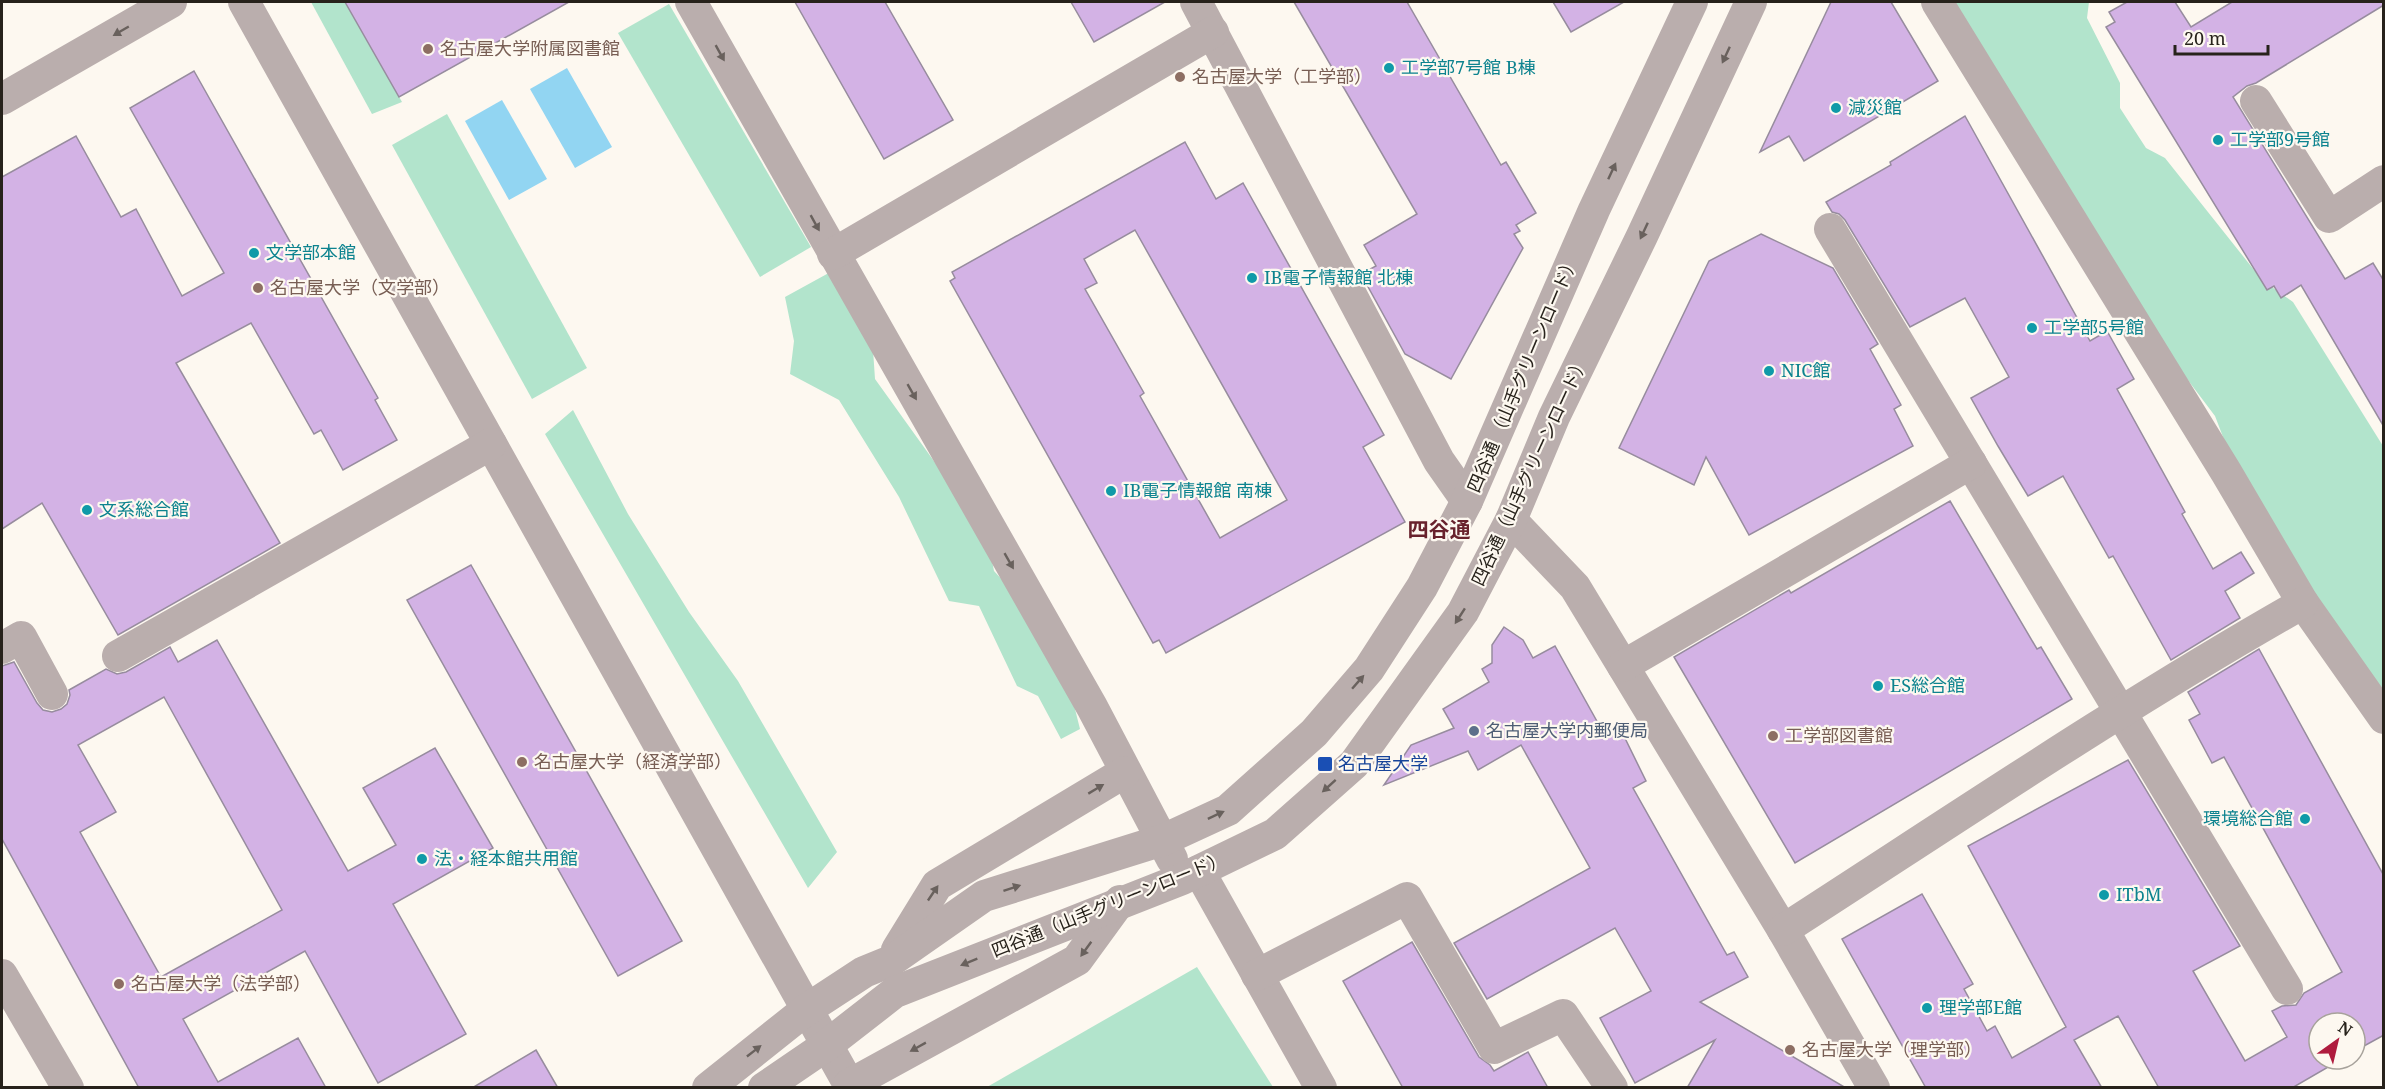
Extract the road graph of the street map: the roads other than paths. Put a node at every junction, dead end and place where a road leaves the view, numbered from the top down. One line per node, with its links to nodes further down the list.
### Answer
1 (171, 2): 9 (street, one-way to 9)
2 (244, 2): 14 (street)
3 (691, 2): 13 (street, one-way to 13)
4 (1196, 2): 8 (street)
5 (1692, 2): 16 (street, 四谷通 （山手グリーンロード）, one-way to 5)
6 (1750, 2): 17 (street, 四谷通（山手グリーンロード）, one-way to 17)
7 (1937, 2): 18 (street)
8 (1213, 32): 13 (street); 16 (street)
9 (2, 99)
10 (2256, 101): 11 (street)
11 (2384, 181)
12 (1830, 229): 15 (street)
13 (833, 254): 25 (street, one-way to 25)
14 (490, 444): 20 (street); 34 (street)
15 (1971, 463): 21 (street); 23 (street)
16 (1467, 501): 26 (street, 四谷通 （山手グリーンロード）, one-way to 16)
17 (1511, 520): 21 (street); 27 (street, 四谷通（山手グリーンロード）, one-way to 27)
18 (2303, 603): 23 (street); 24 (street)
19 (2, 648): 22 (street)
20 (118, 656)
21 (1623, 666): 29 (street)
22 (52, 694)
23 (2121, 711): 29 (street); 33 (street)
24 (2384, 718)
25 (1125, 772): 26 (street); 30 (street, one-way to 25)
26 (1163, 840): 27 (street); 30 (street, 四谷通 （山手グリーンロード）, one-way to 26)
27 (1190, 875): 28 (street, 四谷通（山手グリーンロード）); 32 (street)
28 (1120, 902): 35 (street, 四谷通（山手グリーンロード）, one-way to 35); 36 (street, one-way to 36)
29 (1783, 930): 42 (street)
30 (891, 961): 34 (street, 四谷通 （山手グリーンロード）)
31 (2, 975): 37 (street)
32 (1257, 975): 40 (street); 41 (street)
33 (2287, 989)
34 (806, 1010): 35 (street); 38 (street, 四谷通 （山手グリーンロード）, one-way to 34)
35 (827, 1045): 36 (street); 39 (street, 四谷通（山手グリーンロード）)
36 (850, 1086)
37 (68, 1088)
38 (708, 1088)
39 (764, 1088)
40 (1321, 1088)
41 (1612, 1088)
42 (1874, 1088)

